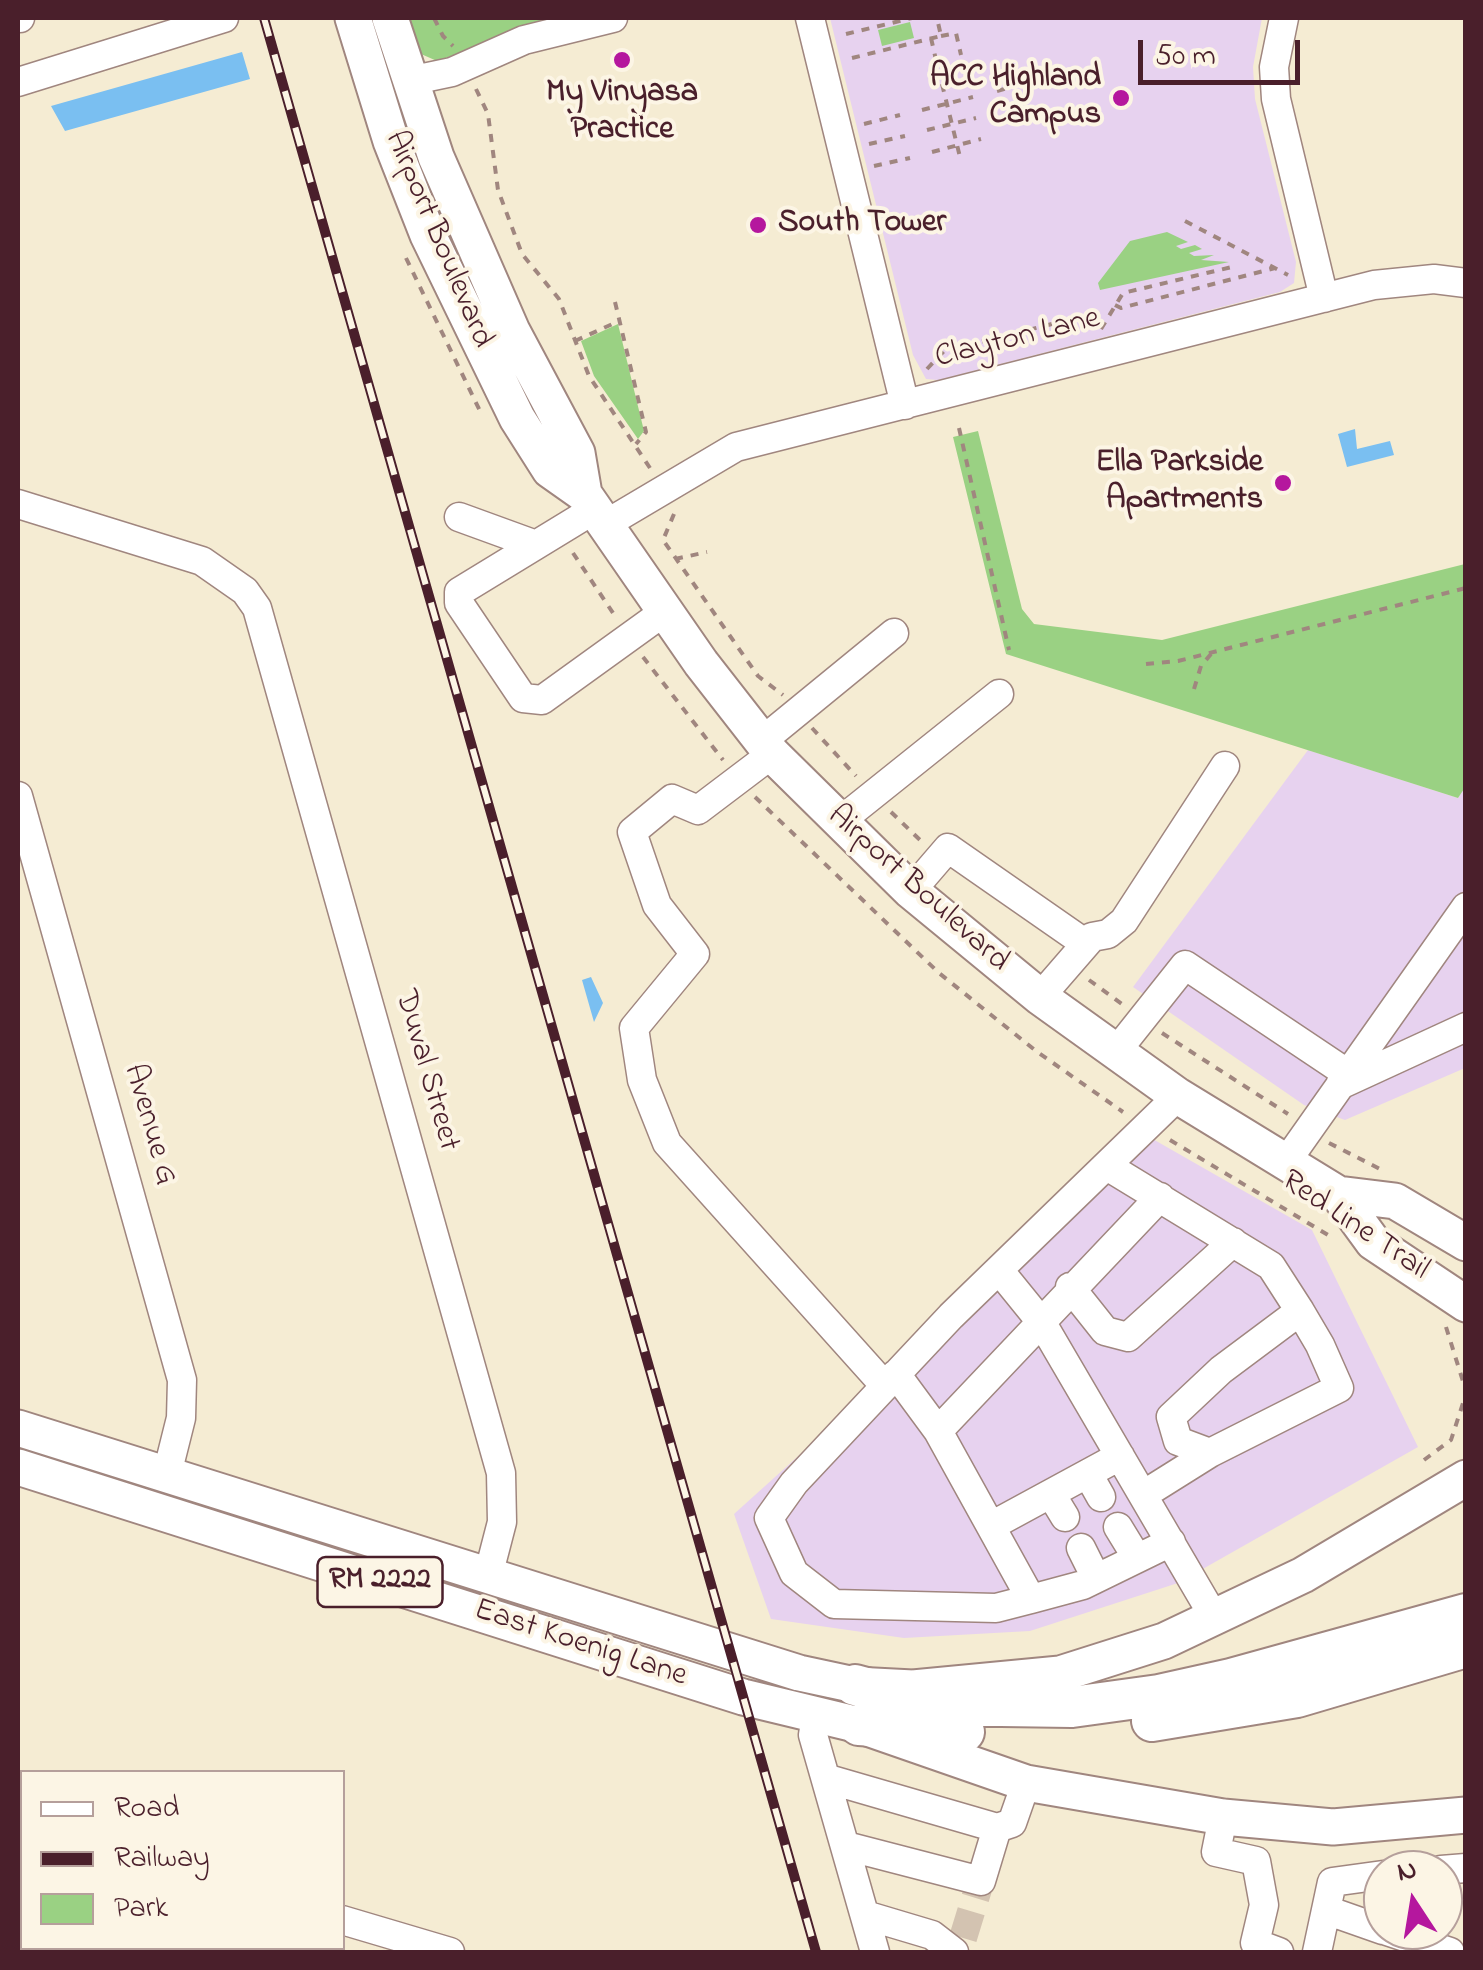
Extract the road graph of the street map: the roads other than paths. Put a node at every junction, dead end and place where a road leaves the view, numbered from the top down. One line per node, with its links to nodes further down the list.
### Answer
1 (224, 18): 8 (street)
2 (390, 18): 7 (main road, Airport Boulevard)
3 (612, 18): 7 (street)
4 (810, 18): 11 (street)
5 (1284, 18): 10 (street)
6 (356, 29): 7 (main road); 13 (main road, Airport Boulevard)
7 (409, 81): 13 (main road, Airport Boulevard)
8 (18, 82)
9 (1466, 283): 10 (street, Clayton Lane)
10 (1324, 298): 11 (street, Clayton Lane)
11 (904, 405): 13 (street, Clayton Lane)
12 (18, 504): 57 (street, Duval Street)
13 (595, 509): 15 (street, Clayton Lane); 16 (main road, Airport Boulevard)
14 (459, 517): 15 (street)
15 (549, 542): 16 (street, Clayton Lane)
16 (664, 612): 19 (main road, Airport Boulevard)
17 (894, 633): 19 (street)
18 (999, 694): 22 (street)
19 (766, 747): 22 (main road, Airport Boulevard); 42 (street)
20 (1226, 766): 25 (street)
21 (18, 796): 49 (street, Avenue G)
22 (839, 822): 23 (main road, Airport Boulevard)
23 (911, 890): 25 (street); 26 (main road, Airport Boulevard)
24 (1466, 907): 29 (street)
25 (1086, 944): 26 (street)
26 (1040, 997): 28 (main road, Airport Boulevard)
27 (1466, 1028): 29 (street)
28 (1115, 1053): 29 (street); 30 (main road, Airport Boulevard)
29 (1340, 1080): 31 (street)
30 (1178, 1096): 31 (main road, Airport Boulevard); 32 (street)
31 (1286, 1162): 33 (main road, Airport Boulevard)
32 (1107, 1166): 34 (street); 37 (street)
33 (1338, 1194): 36 (main road, Airport Boulevard); 39 (main road, Airport Boulevard)
34 (1160, 1196): 35 (street); 38 (street)
35 (1234, 1242): 38 (street); 40 (street)
36 (1466, 1243)
37 (1000, 1270): 41 (street); 42 (street)
38 (1070, 1287): 41 (street)
39 (1456, 1309)
40 (1300, 1311): 46 (street); 46 (street)
41 (1042, 1323): 44 (street); 47 (street)
42 (891, 1380): 44 (street); 59 (street)
43 (18, 1428): 49 (main road, East Koenig Lane / RM 2222)
44 (938, 1431): 52 (street)
45 (1466, 1450): 50 (main road)
46 (1210, 1453): 51 (street)
47 (1120, 1456): 51 (street); 52 (street)
48 (18, 1467): 66 (main road, East Koenig Lane / RM 2222)
49 (167, 1474): 57 (main road, East Koenig Lane / RM 2222)
50 (1456, 1484): 61 (main road, East Koenig Lane)
51 (1143, 1494): 54 (street)
52 (991, 1526): 59 (street)
53 (1118, 1527): 56 (street)
54 (1170, 1542): 56 (street); 61 (street)
55 (1080, 1548): 58 (street)
56 (1137, 1558): 58 (street)
57 (488, 1576): 65 (main road, East Koenig Lane / RM 2222)
58 (1096, 1578): 59 (street)
59 (1031, 1599)
60 (1466, 1614): 65 (highway, RM 2222)
61 (1214, 1617): 65 (main road, East Koenig Lane)
62 (1466, 1646): 64 (highway, RM 2222)
63 (1466, 1666): 64 (highway)
64 (1342, 1685): 67 (highway, RM 2222)
65 (856, 1686)
66 (816, 1716): 67 (main road, East Koenig Lane / RM 2222); 68 (street)
67 (858, 1726): 69 (main road, East Koenig Lane)
68 (828, 1779): 72 (street); 73 (street)
69 (1026, 1783): 71 (main road, East Koenig Lane); 72 (street)
70 (1466, 1815): 71 (main road, East Koenig Lane)
71 (1223, 1817): 83 (street)
72 (997, 1828): 73 (street)
73 (846, 1846): 76 (street)
74 (1363, 1878): 75 (street)
75 (1326, 1910): 78 (street); 84 (street)
76 (865, 1915): 80 (street); 82 (street)
77 (345, 1922): 79 (street)
78 (1363, 1923)
79 (381, 1943): 81 (street)
80 (958, 1948)
81 (450, 1952)
82 (874, 1952)
83 (1279, 1952)
84 (1317, 1952)

